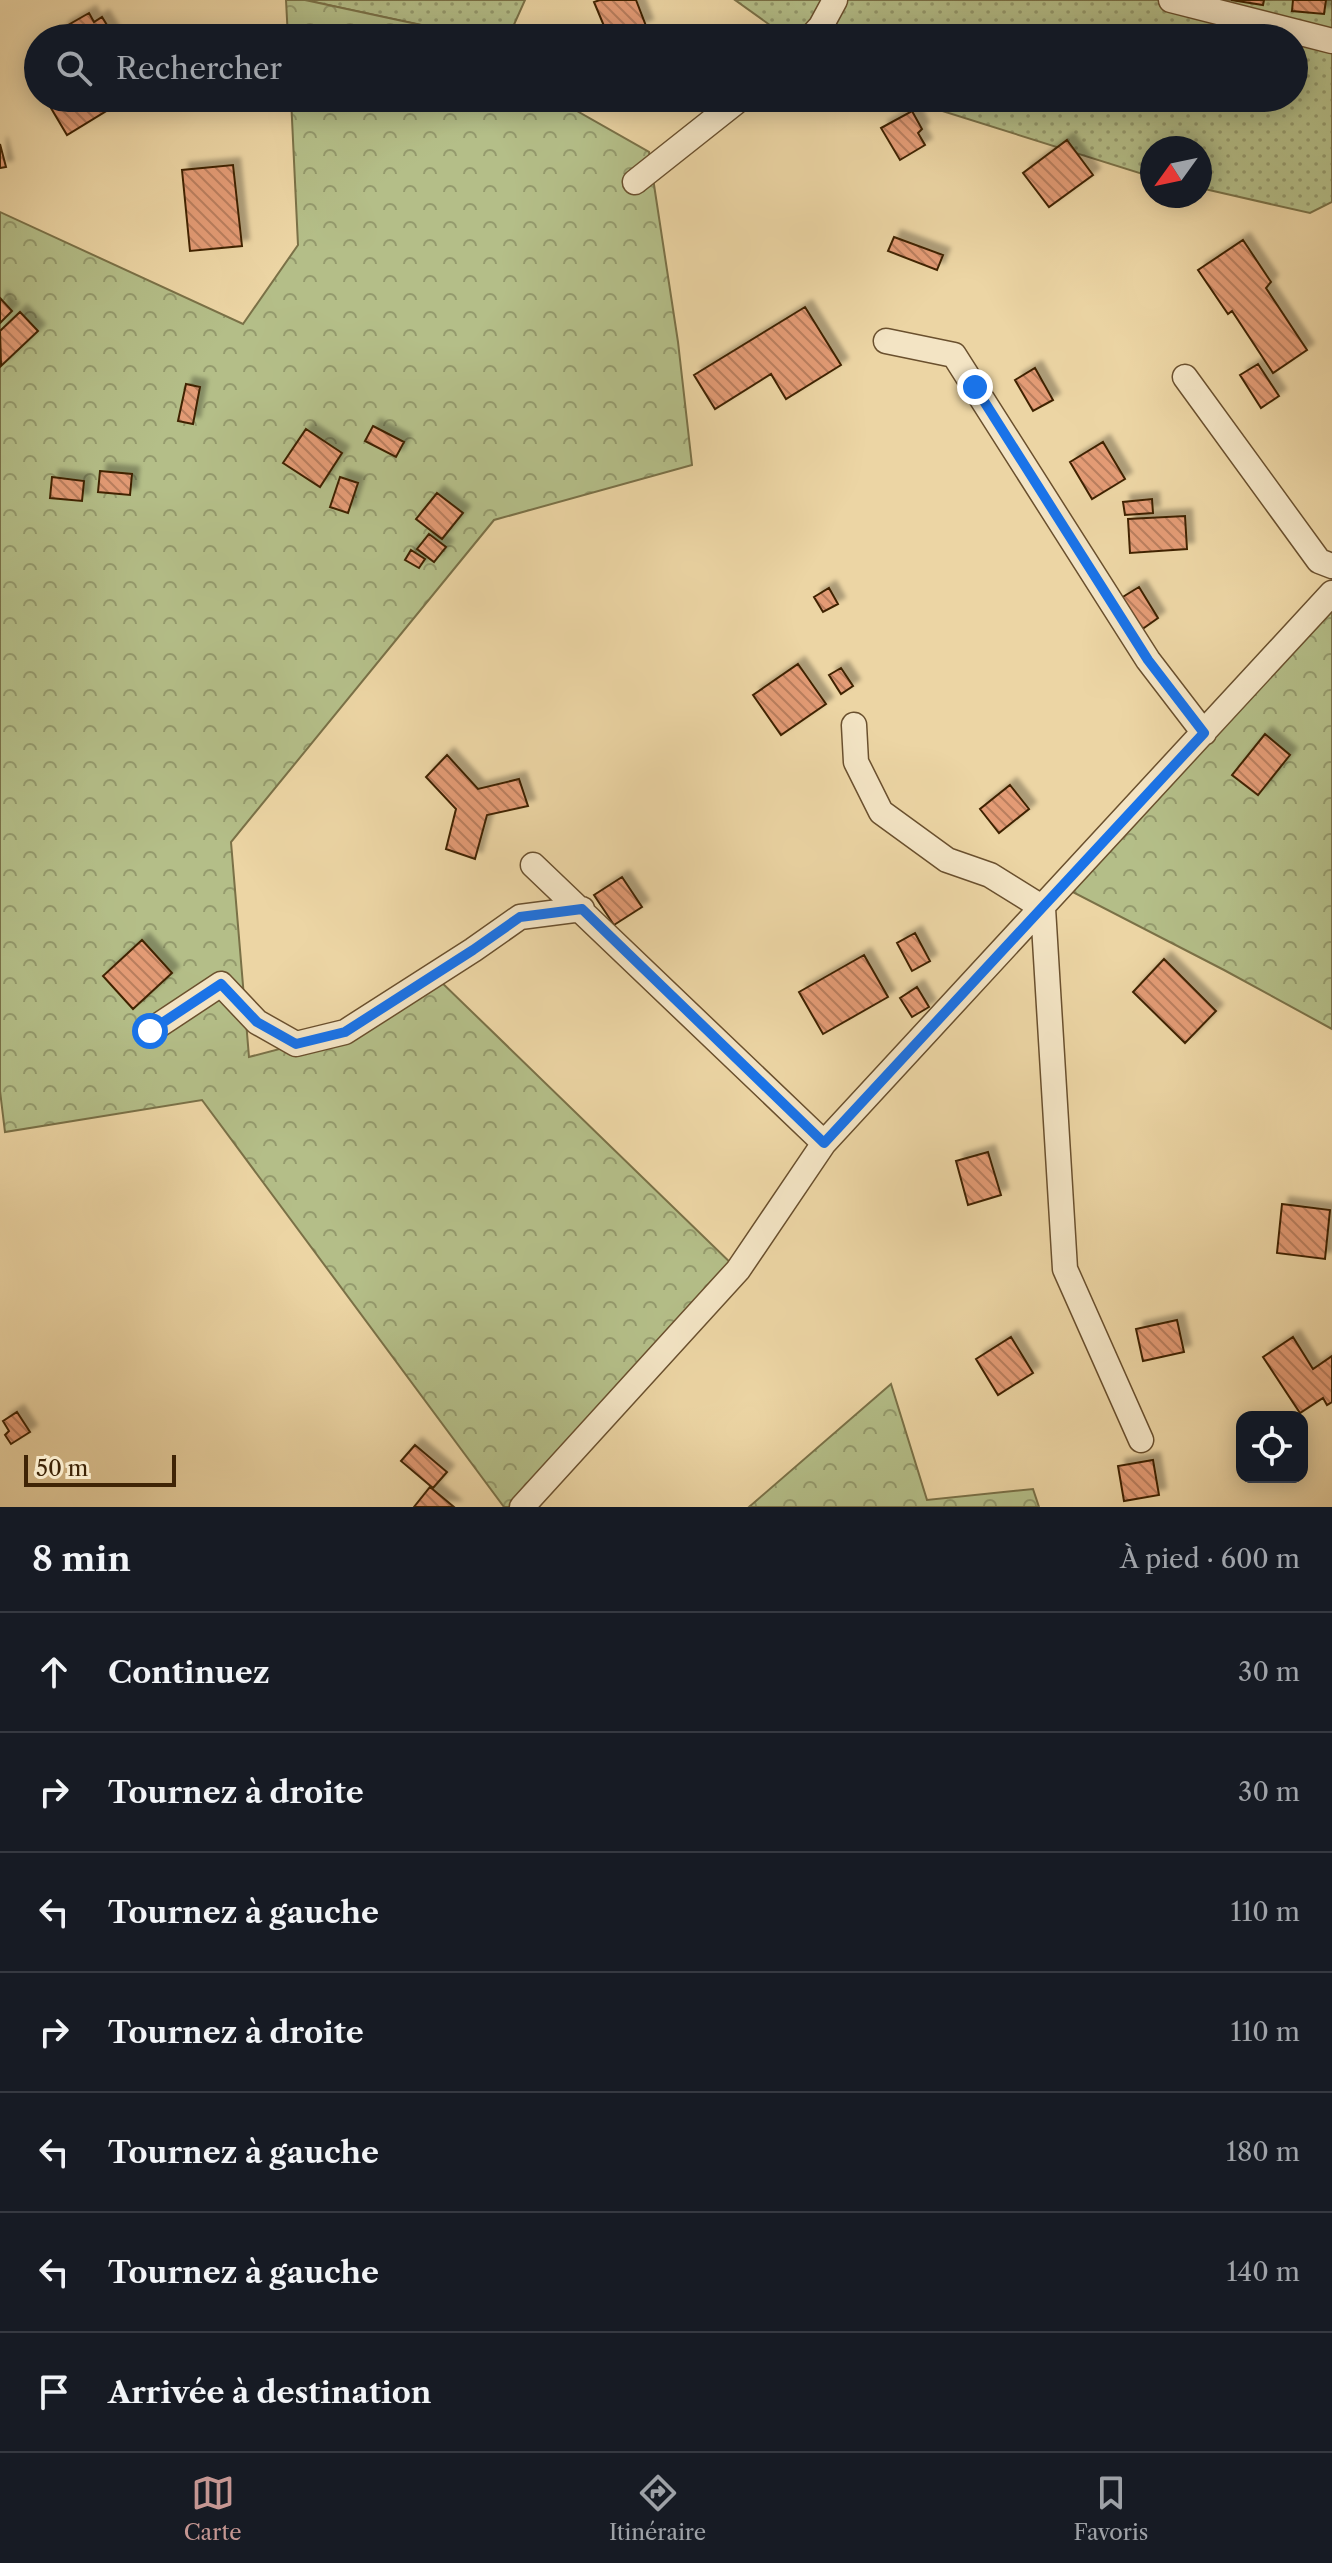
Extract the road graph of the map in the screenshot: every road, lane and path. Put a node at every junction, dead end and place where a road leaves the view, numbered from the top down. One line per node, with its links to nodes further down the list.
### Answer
1 (835, 0): 3 (street)
2 (1171, 0): 4 (street)
3 (822, 24)
4 (1265, 24)
5 (1308, 35): 6 (street)
6 (1332, 41)
7 (723, 112): 8 (street)
8 (635, 182)
9 (886, 341): 14 (street)
10 (1185, 377): 11 (street)
11 (1332, 566)
12 (1332, 593): 14 (street)
13 (854, 725): 16 (street)
14 (1204, 733): 16 (street)
15 (533, 865): 17 (street)
16 (1043, 908): 19 (street); 20 (street)
17 (582, 909): 18 (street); 19 (street)
18 (150, 1031)
19 (824, 1143): 21 (street)
20 (1141, 1440)
21 (522, 1507)

